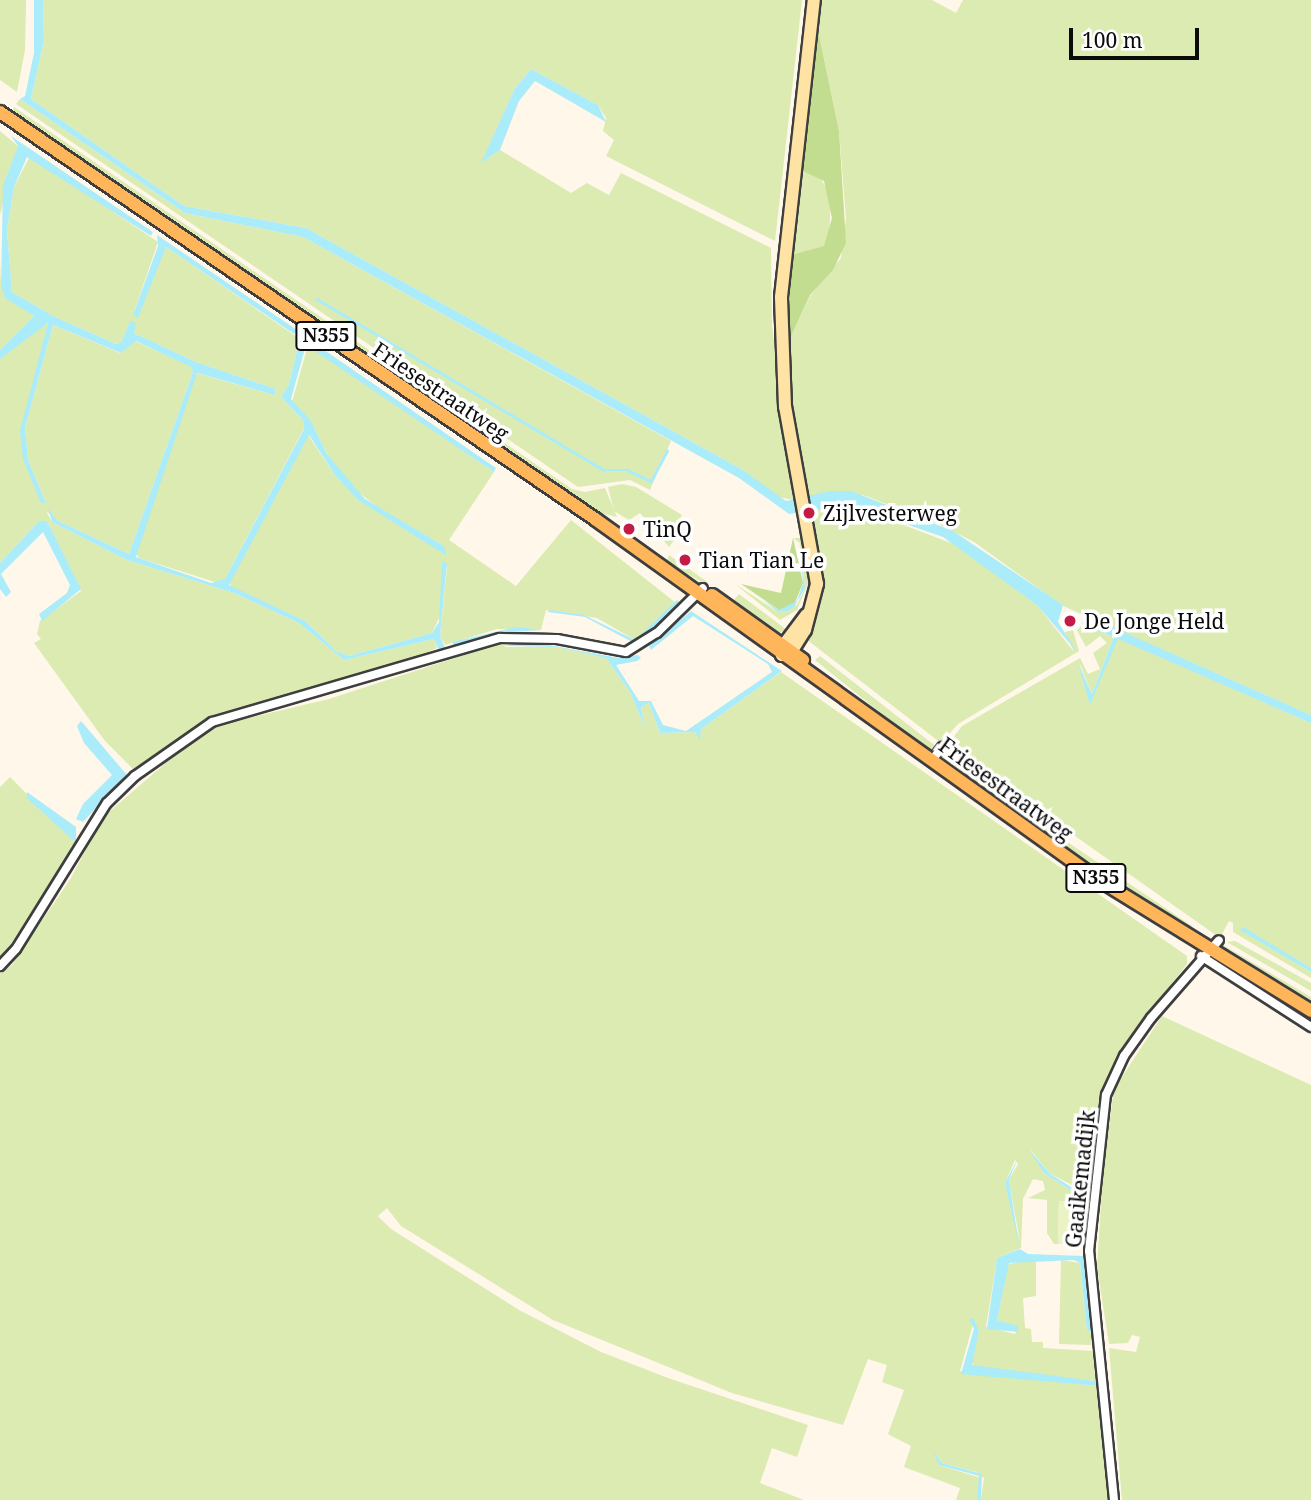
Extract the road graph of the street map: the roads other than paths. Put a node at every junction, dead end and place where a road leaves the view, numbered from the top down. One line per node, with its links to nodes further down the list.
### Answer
1 (814, 0): 4 (main road)
2 (0, 112): 3 (main road, Friesestraatweg / N355)
3 (700, 592): 4 (main road, Friesestraatweg / N355); 9 (street)
4 (785, 651): 6 (main road, Friesestraatweg / N355)
5 (942, 747): 6 (street)
6 (933, 760): 8 (main road, Friesestraatweg / N355)
7 (1219, 940): 8 (street, Gaaikemadijk)
8 (1204, 953): 10 (main road, Friesestraatweg / N355); 11 (street, Friesestraatweg); 12 (street, Gaaikemadijk)
9 (0, 966)
10 (1311, 1011)
11 (1311, 1027)
12 (1114, 1500)

